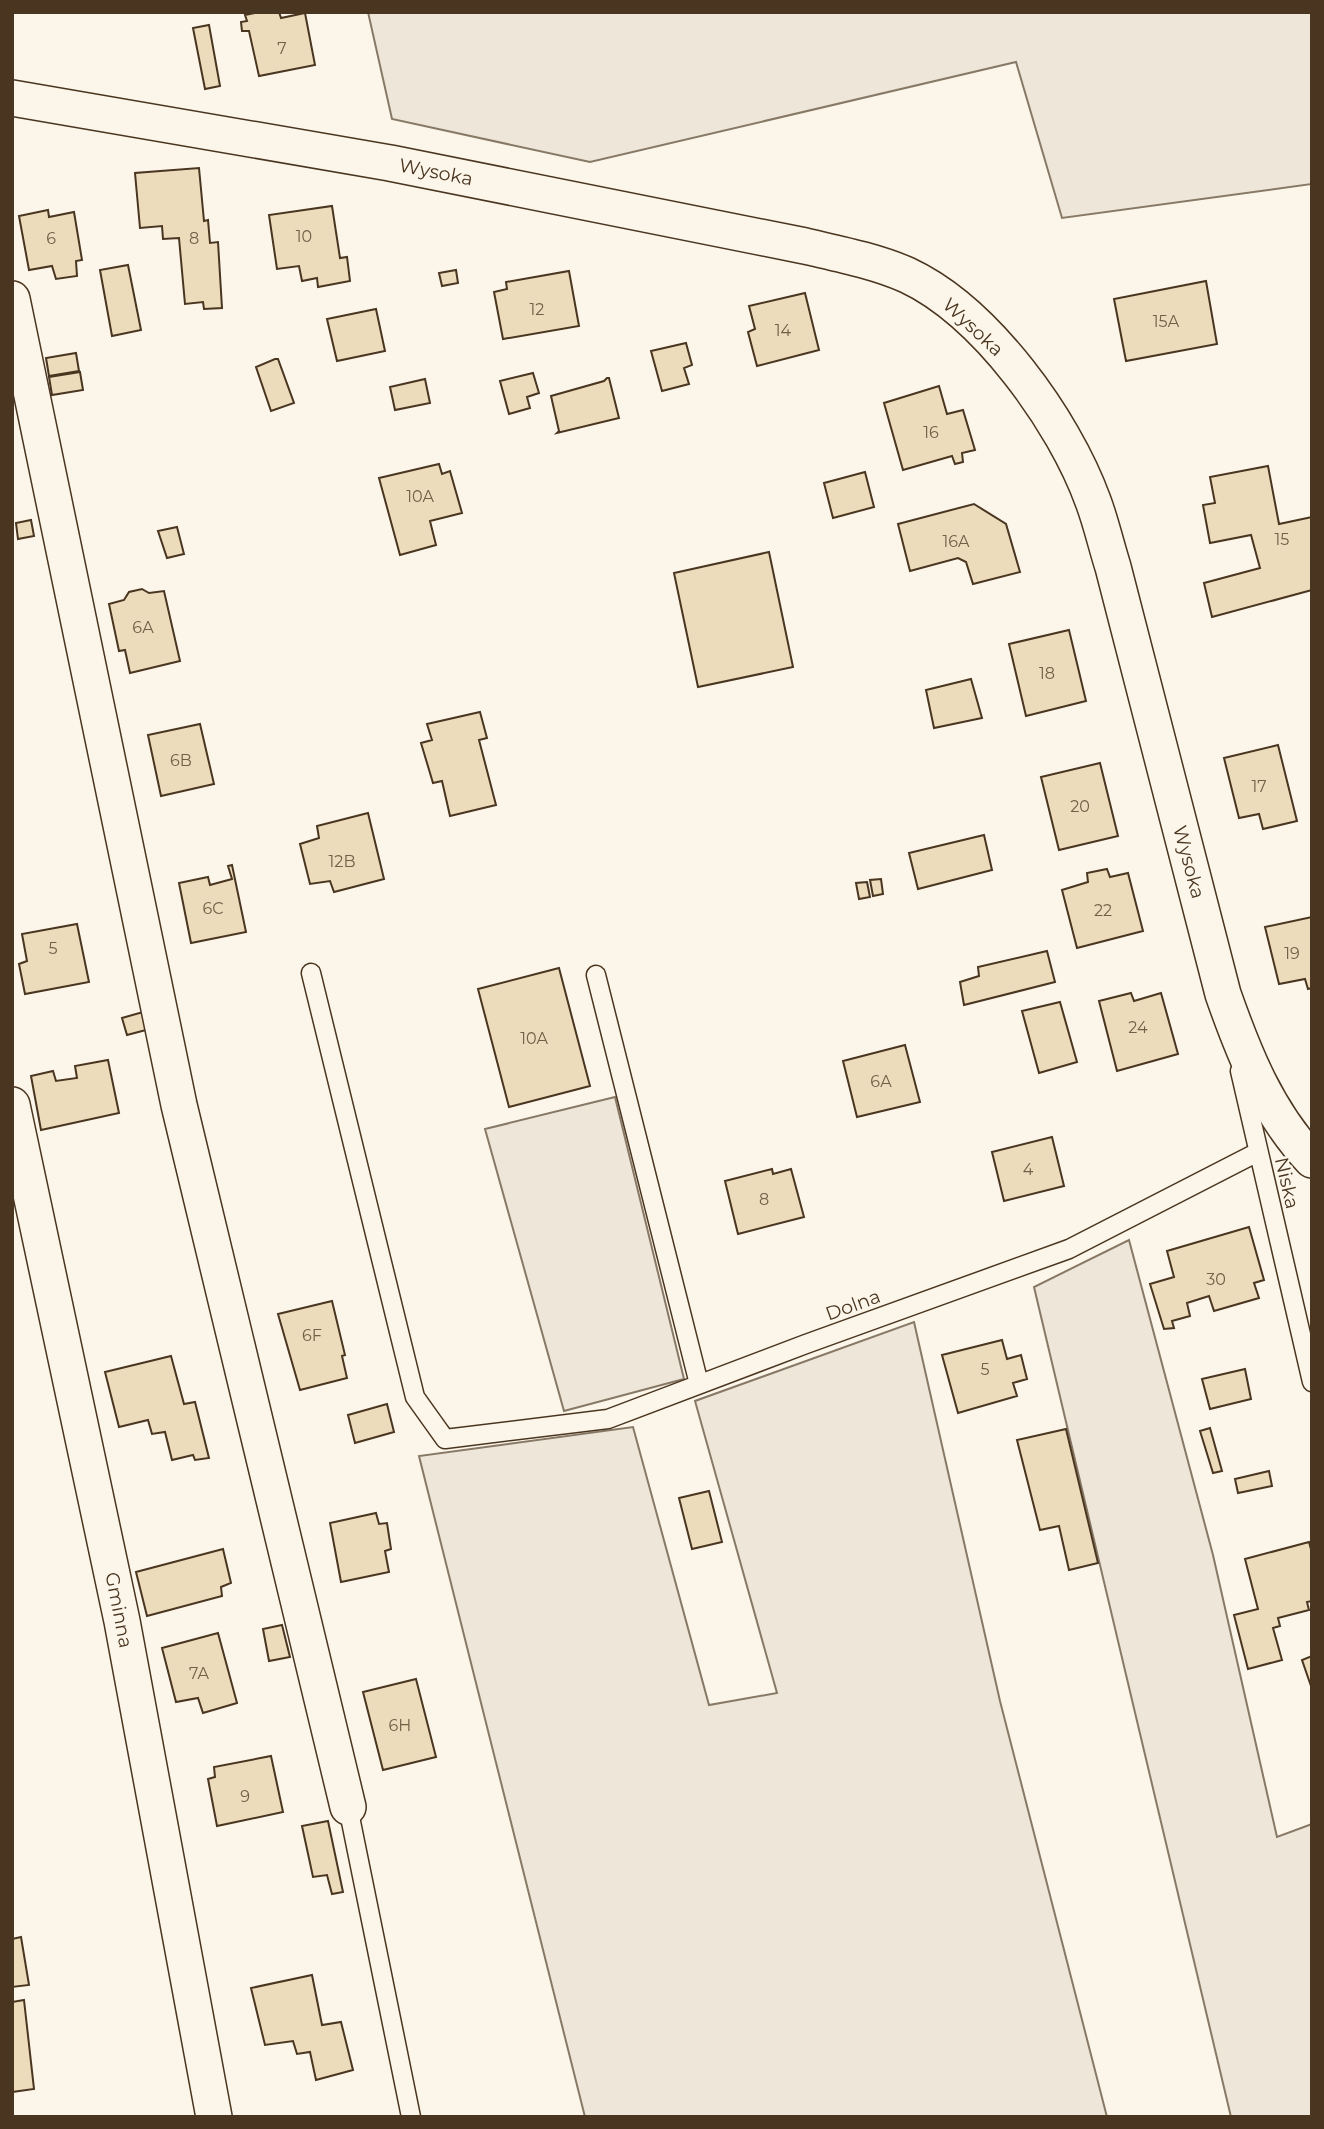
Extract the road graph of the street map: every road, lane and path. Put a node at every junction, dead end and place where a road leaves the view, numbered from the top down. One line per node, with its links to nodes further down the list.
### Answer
1 (12, 98): 5 (street, Wysoka)
2 (12, 299): 11 (street)
3 (311, 972): 10 (lane, Dolna)
4 (596, 975): 10 (lane)
5 (1223, 994): 7 (lane, Niska); 8 (street, Wysoka)
6 (12, 1105): 12 (street, Gminna)
7 (1258, 1152): 9 (lane, Niska); 10 (lane, Dolna)
8 (1312, 1160)
9 (1312, 1382)
10 (699, 1384)
11 (348, 1807): 13 (lane)
12 (214, 2117)
13 (411, 2117)

